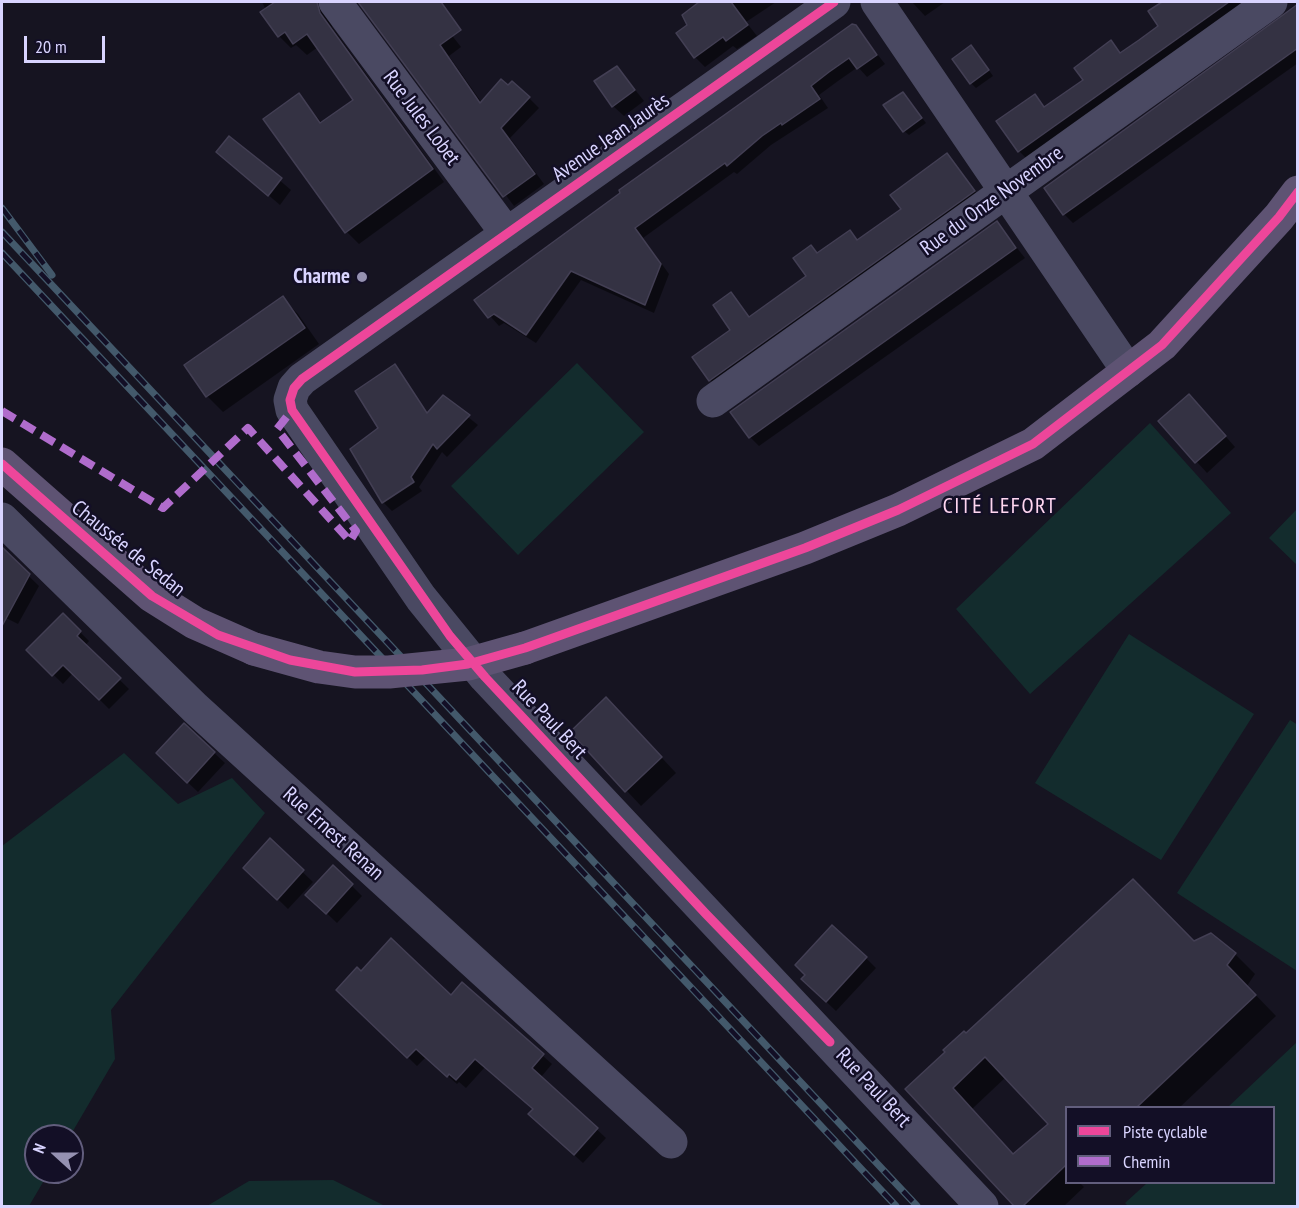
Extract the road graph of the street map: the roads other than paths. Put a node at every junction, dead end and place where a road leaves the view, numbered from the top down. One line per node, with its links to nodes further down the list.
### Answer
1 (335, 2): 7 (street, Rue Jules Lobet)
2 (834, 2): 7 (street, Avenue Jean Jaurès)
3 (877, 2): 5 (street)
4 (1270, 2): 5 (street, Rue du Onze Novembre)
5 (1006, 191): 9 (street); 10 (street, Rue du Onze Novembre)
6 (1298, 192): 9 (main road, Chaussée de Sedan)
7 (507, 234): 8 (street, Avenue Jean Jaurès)
8 (408, 303): 14 (street, Rue Paul Bert)
9 (1128, 371): 11 (main road, Chaussée de Sedan, bridge)
10 (713, 401)
11 (2, 464)
12 (2, 519): 13 (street, Rue Ernest Renan)
13 (671, 1142)
14 (982, 1206)

